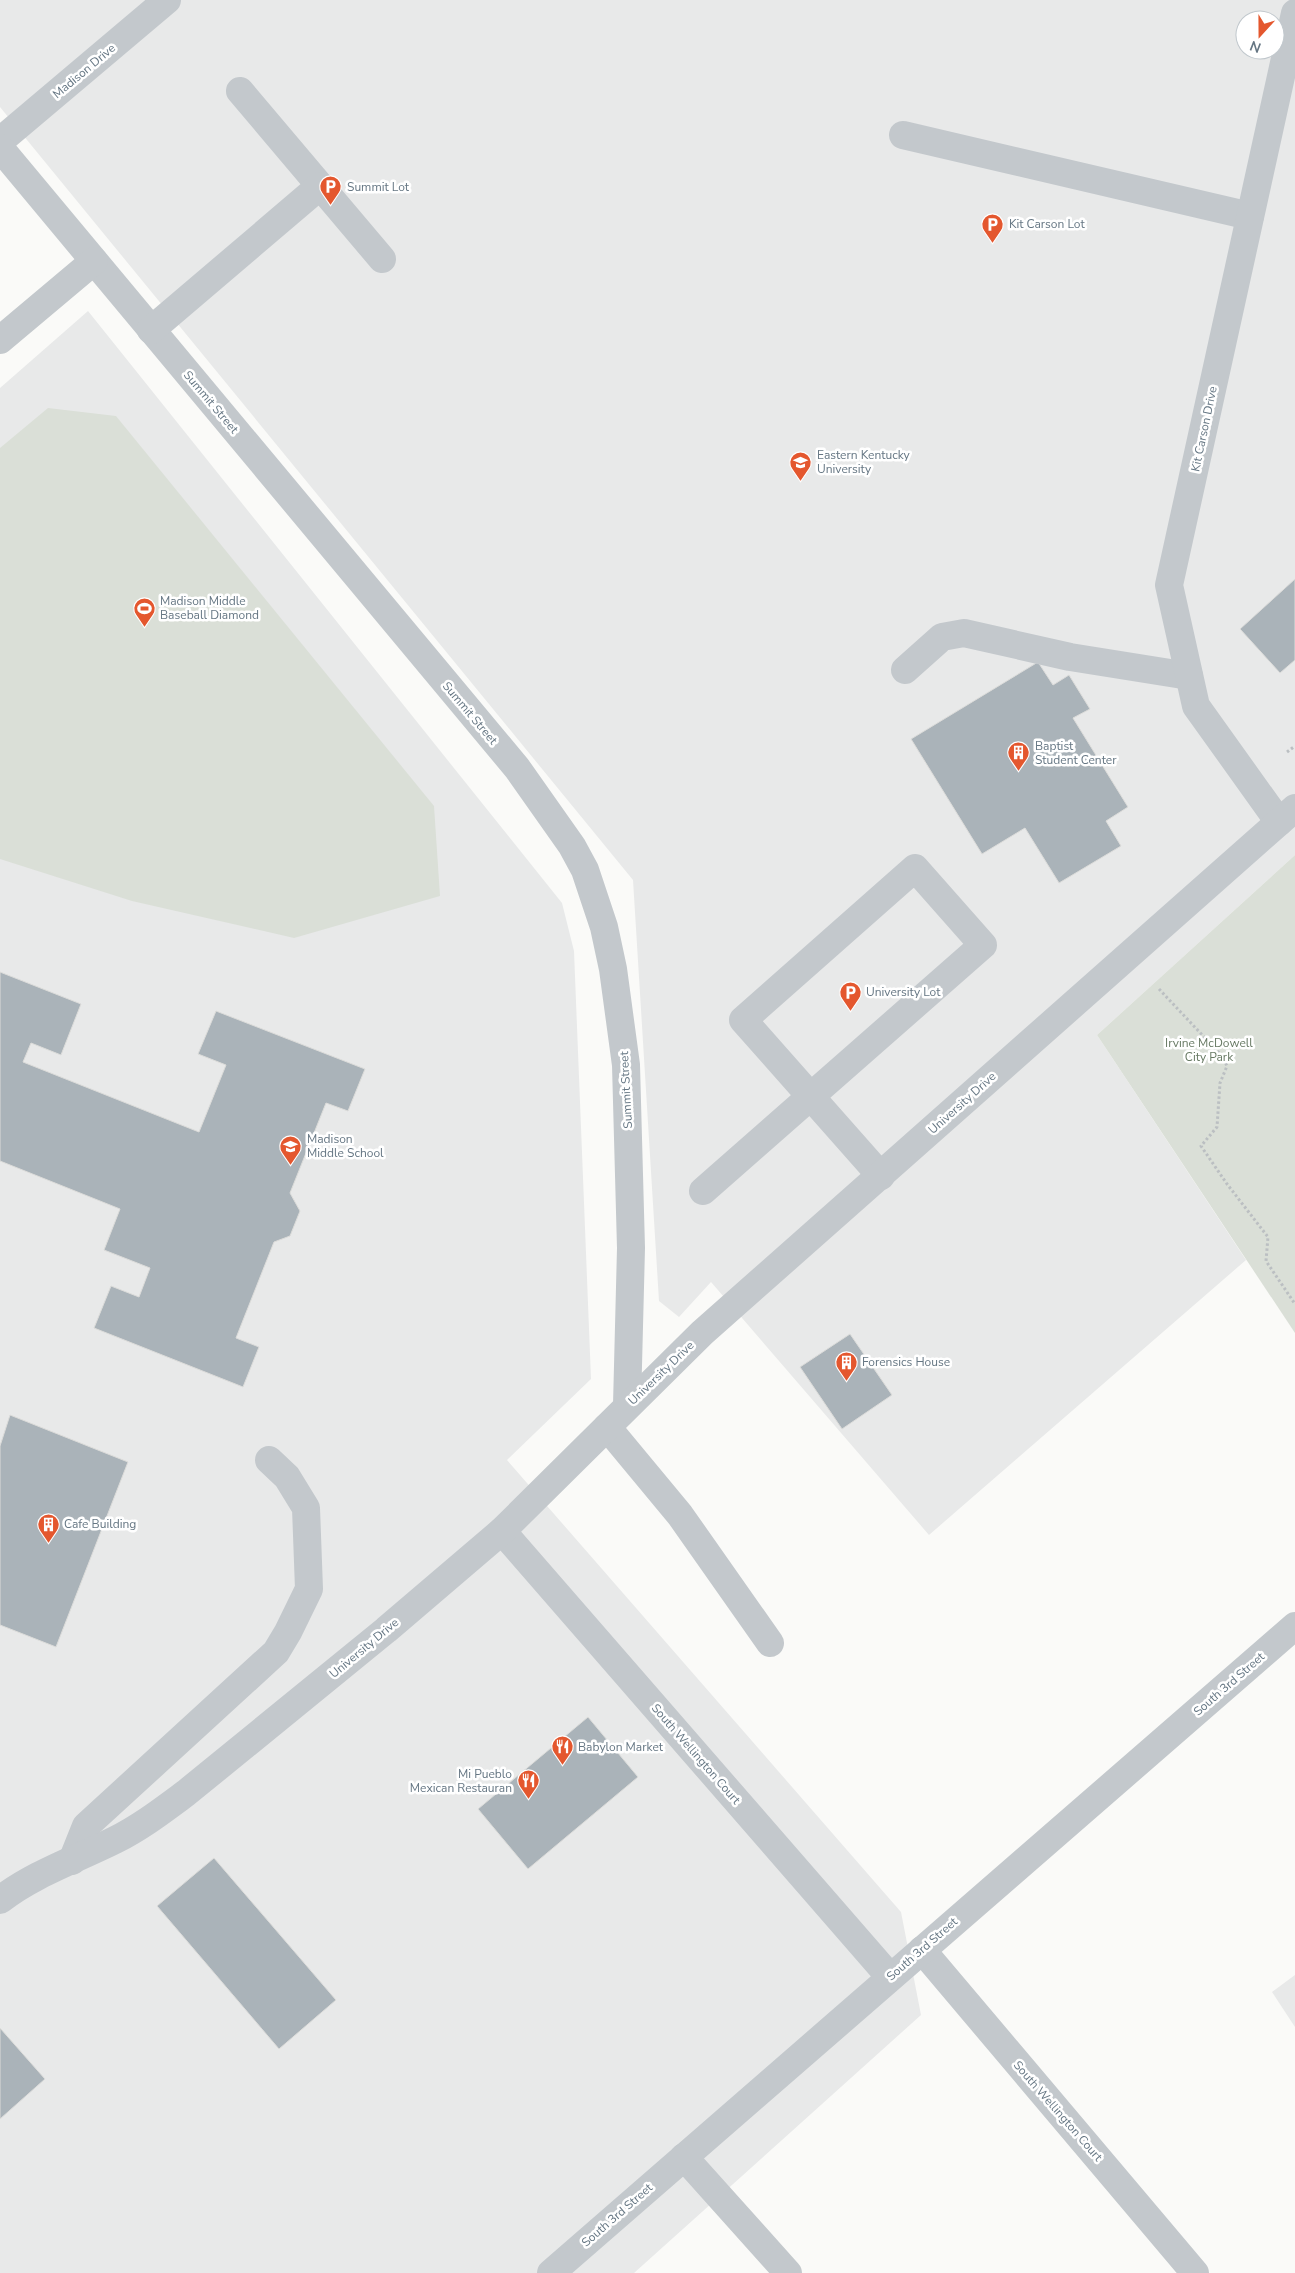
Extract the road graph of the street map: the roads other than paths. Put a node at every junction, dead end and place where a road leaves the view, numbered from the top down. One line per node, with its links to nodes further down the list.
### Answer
1 (167, 0): 5 (street, Madison Drive)
2 (1295, 12): 8 (street, Kit Carson Drive)
3 (240, 91): 7 (street)
4 (903, 135): 8 (street)
5 (0, 141)
6 (0, 148): 10 (street, Summit Street)
7 (320, 186): 9 (street); 11 (street)
8 (1250, 216): 14 (street, Kit Carson Drive)
9 (382, 259)
10 (94, 261): 11 (street, Summit Street); 12 (street)
11 (151, 330): 19 (street, Summit Street)
12 (0, 340)
13 (905, 670): 14 (street)
14 (1189, 676): 15 (street, Kit Carson Drive)
15 (1287, 815): 17 (street, University Drive)
16 (810, 1097): 16 (street); 17 (street); 18 (street)
17 (881, 1176): 19 (street, University Drive)
18 (703, 1191)
19 (627, 1406): 20 (street, University Drive)
20 (607, 1427): 22 (street, University Drive); 24 (street)
21 (269, 1460): 25 (street)
22 (502, 1531): 25 (street, University Drive); 28 (street, South Wellington Court)
23 (1295, 1626): 27 (street, South 3rd Street)
24 (770, 1643)
25 (72, 1861): 26 (street, University Drive)
26 (0, 1900)
27 (922, 1950): 28 (street, South 3rd Street); 32 (street, South Wellington Court)
28 (890, 1977): 29 (street, South 3rd Street)
29 (684, 2157): 30 (street, South 3rd Street); 31 (street)
30 (551, 2273)
31 (788, 2273)
32 (1195, 2273)

